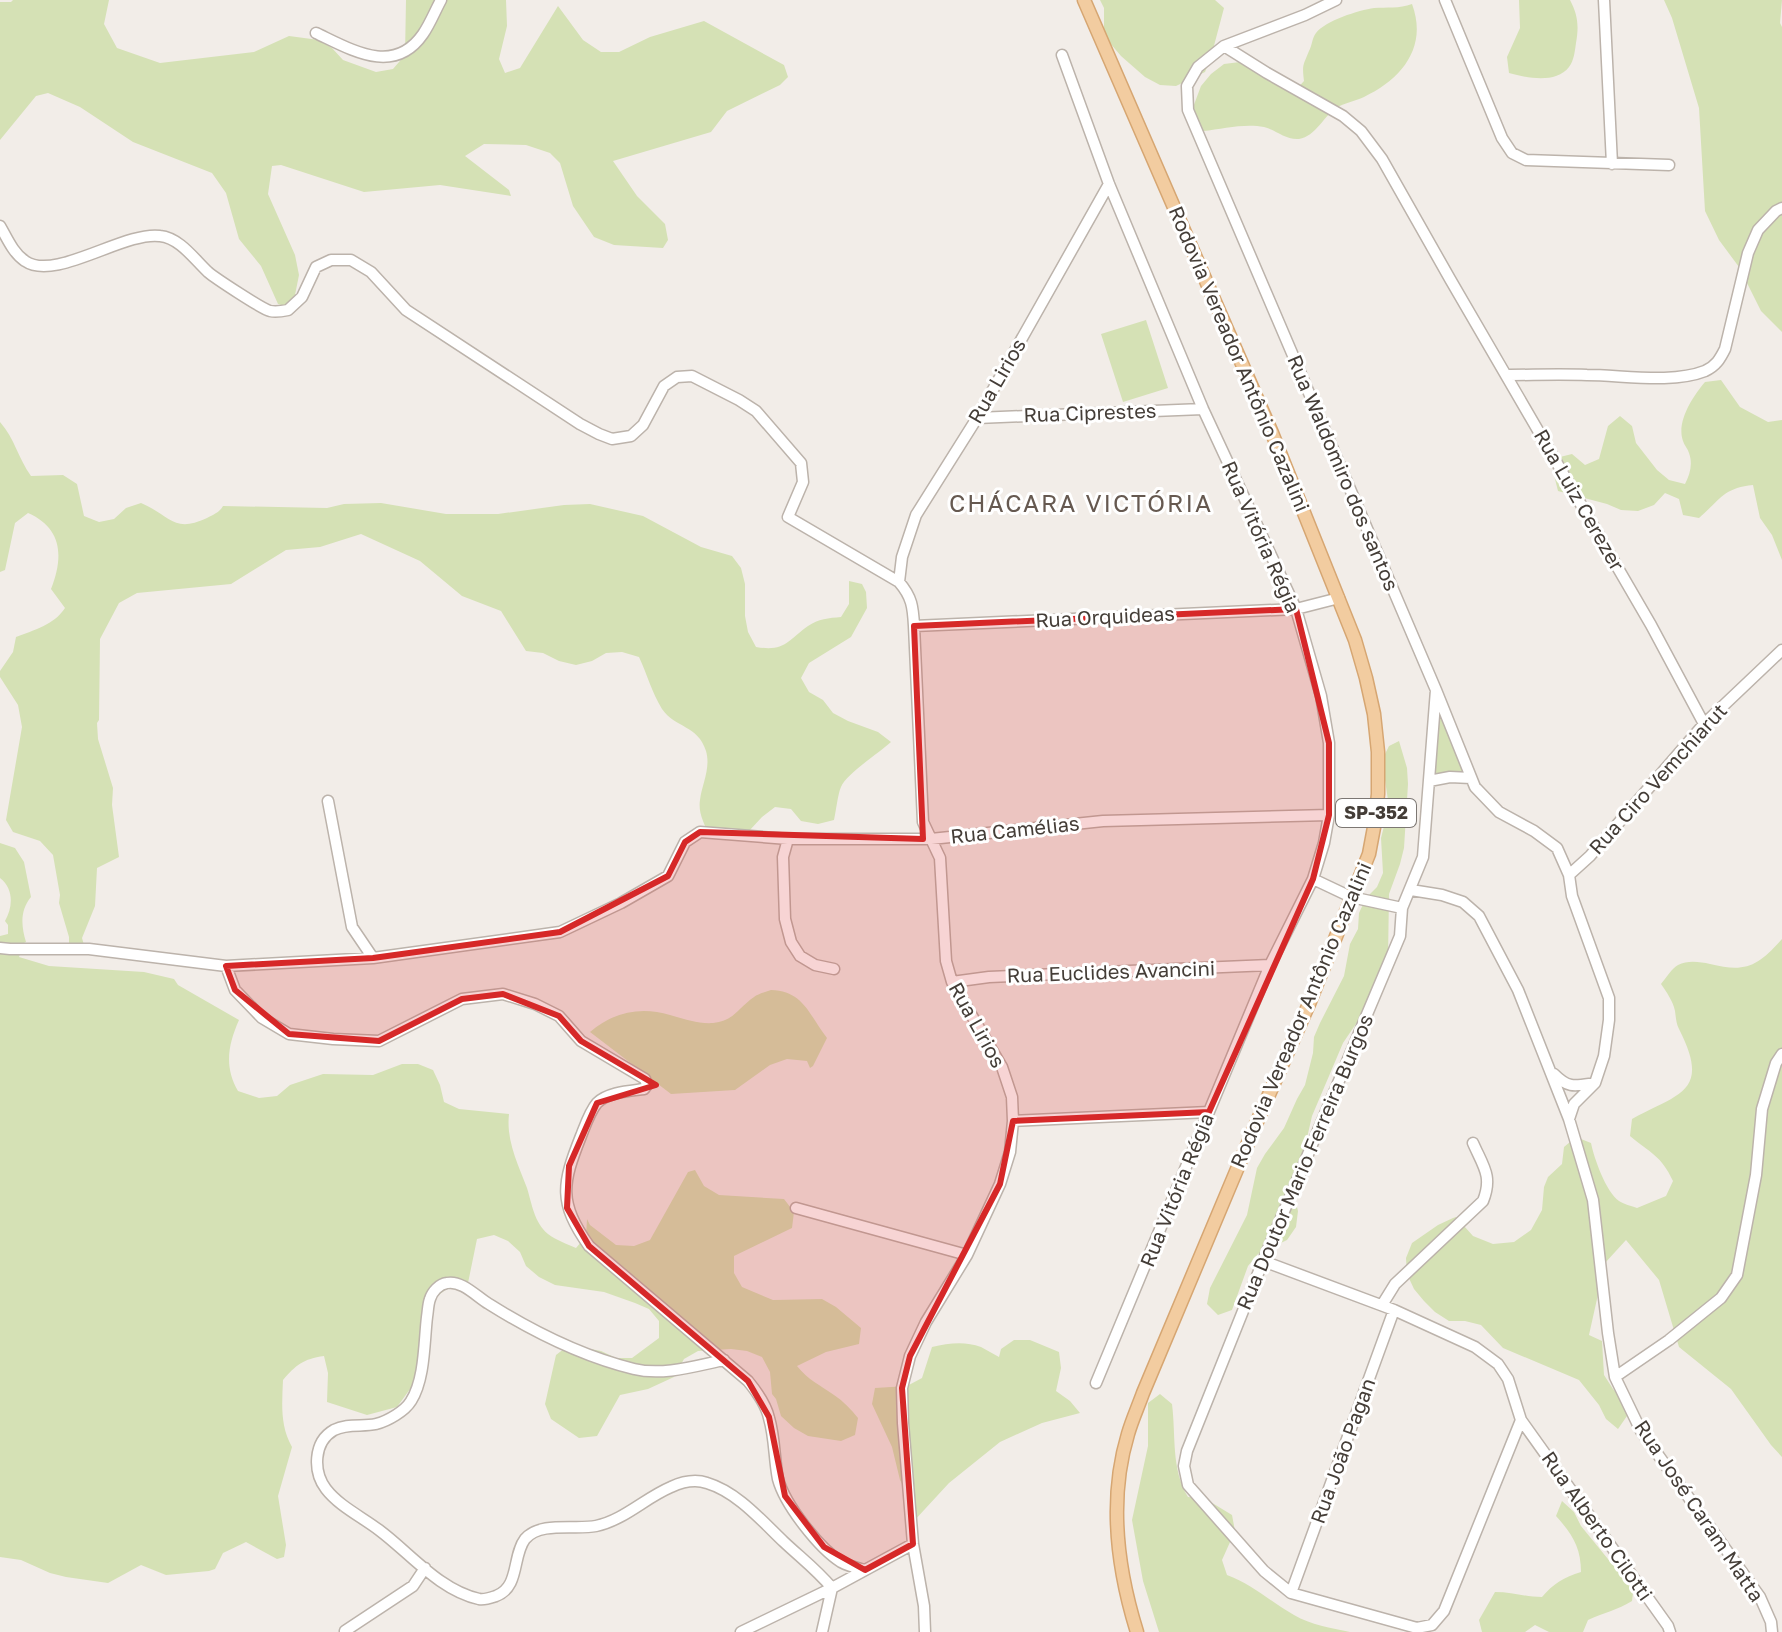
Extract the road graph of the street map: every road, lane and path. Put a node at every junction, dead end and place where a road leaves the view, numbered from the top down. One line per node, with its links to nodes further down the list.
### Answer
1 (441, 0): 6 (street)
2 (1084, 0): 18 (main road, Rodovia Vereador Antônio Cazalini / SP-352)
3 (1336, 0): 7 (street)
4 (1445, 0): 9 (street)
5 (1604, 0): 9 (street)
6 (316, 33)
7 (1224, 46): 14 (street, Rua Luiz Cerezer); 22 (street, Rua Waldomiro dos santos)
8 (1062, 55): 11 (street, Rua Vitória Régia)
9 (1612, 164): 10 (street)
10 (1669, 165)
11 (1109, 184): 15 (street, Rua Vitória Régia); 16 (street, Rua Lirios)
12 (1782, 208): 14 (street)
13 (0, 226): 17 (street)
14 (1506, 375): 23 (street, Rua Luiz Cerezer)
15 (1203, 409): 16 (street, Rua Ciprestes); 19 (street, Rua Vitória Régia)
16 (977, 418): 17 (street, Rua Lirios)
17 (899, 582): 20 (street, Rua Lirios)
18 (1339, 598): 19 (street, Rua Orquideas); 33 (main road, Rodovia Vereador Antônio Cazalini / SP-352)
19 (1296, 609): 20 (street, Rua Orquideas); 27 (street, Rua Vitória Régia)
20 (914, 626): 29 (street, Rua Lirios)
21 (1782, 650): 23 (street, Rua Ciro Vemchiarut)
22 (1436, 690): 24 (street, Rua Waldomiro dos santos); 25 (street, Rua Doutor Mario Ferreira Burgos)
23 (1704, 724): 30 (street, Rua Ciro Vemchiarut)
24 (1471, 778): 25 (street); 30 (street, Rua Waldomiro dos santos)
25 (1429, 781): 32 (street, Rua Doutor Mario Ferreira Burgos)
26 (328, 801): 36 (street)
27 (1329, 815): 29 (street, Rua Camélias); 31 (street, Rua Vitória Régia)
28 (788, 839): 29 (street, Rua Camélias); 36 (street, Rua Camélias); 39 (street)
29 (931, 839): 40 (street, Rua Lirios)
30 (1569, 875): 43 (street, Rua Waldomiro dos santos)
31 (1313, 879): 33 (street); 37 (street, Rua Vitória Régia)
32 (1411, 890): 34 (street, Rua Doutor Mario Ferreira Burgos); 42 (street, Rua José Caram Matta)
33 (1351, 897): 34 (street); 67 (main road, Rodovia Vereador Antônio Cazalini / SP-352)
34 (1402, 908): 50 (street, Rua Doutor Mario Ferreira Burgos)
35 (0, 948): 38 (street)
36 (373, 958): 38 (street)
37 (1270, 965): 40 (street, Rua Euclides Avancini); 44 (street, Rua Vitória Régia)
38 (226, 966): 53 (street)
39 (834, 969)
40 (952, 982): 46 (street, Rua Lirios)
41 (1782, 1054): 54 (street)
42 (1549, 1069): 43 (street); 45 (street, Rua José Caram Matta)
43 (1595, 1083): 45 (street)
44 (1209, 1112): 46 (street); 55 (street, Rua Vitória Régia)
45 (1569, 1119): 54 (street, Rua José Caram Matta)
46 (1013, 1121): 49 (street, Rua Lirios)
47 (1473, 1143): 51 (street)
48 (796, 1208): 49 (street)
49 (967, 1255): 57 (street, Rua Lirios)
50 (1263, 1261): 51 (street, Rua Alberto Cilotti); 61 (street, Rua Doutor Mario Ferreira Burgos)
51 (1382, 1305): 52 (street, Rua Alberto Cilotti)
52 (1394, 1310): 56 (street, Rua Alberto Cilotti); 61 (street, Rua João Pagan)
53 (724, 1360): 58 (street); 59 (street)
54 (1615, 1377): 62 (street, Rua José Caram Matta)
55 (1096, 1383)
56 (1521, 1420): 61 (street); 68 (street, Rua Alberto Cilotti)
57 (913, 1544): 59 (street); 66 (street, Rua Lirios)
58 (425, 1568): 60 (street); 63 (street)
59 (865, 1570): 60 (street)
60 (832, 1588): 64 (street); 65 (street)
61 (1291, 1593)
62 (1775, 1624)
63 (345, 1631)
64 (741, 1632)
65 (822, 1632)
66 (925, 1632)
67 (1137, 1632)
68 (1670, 1632)

